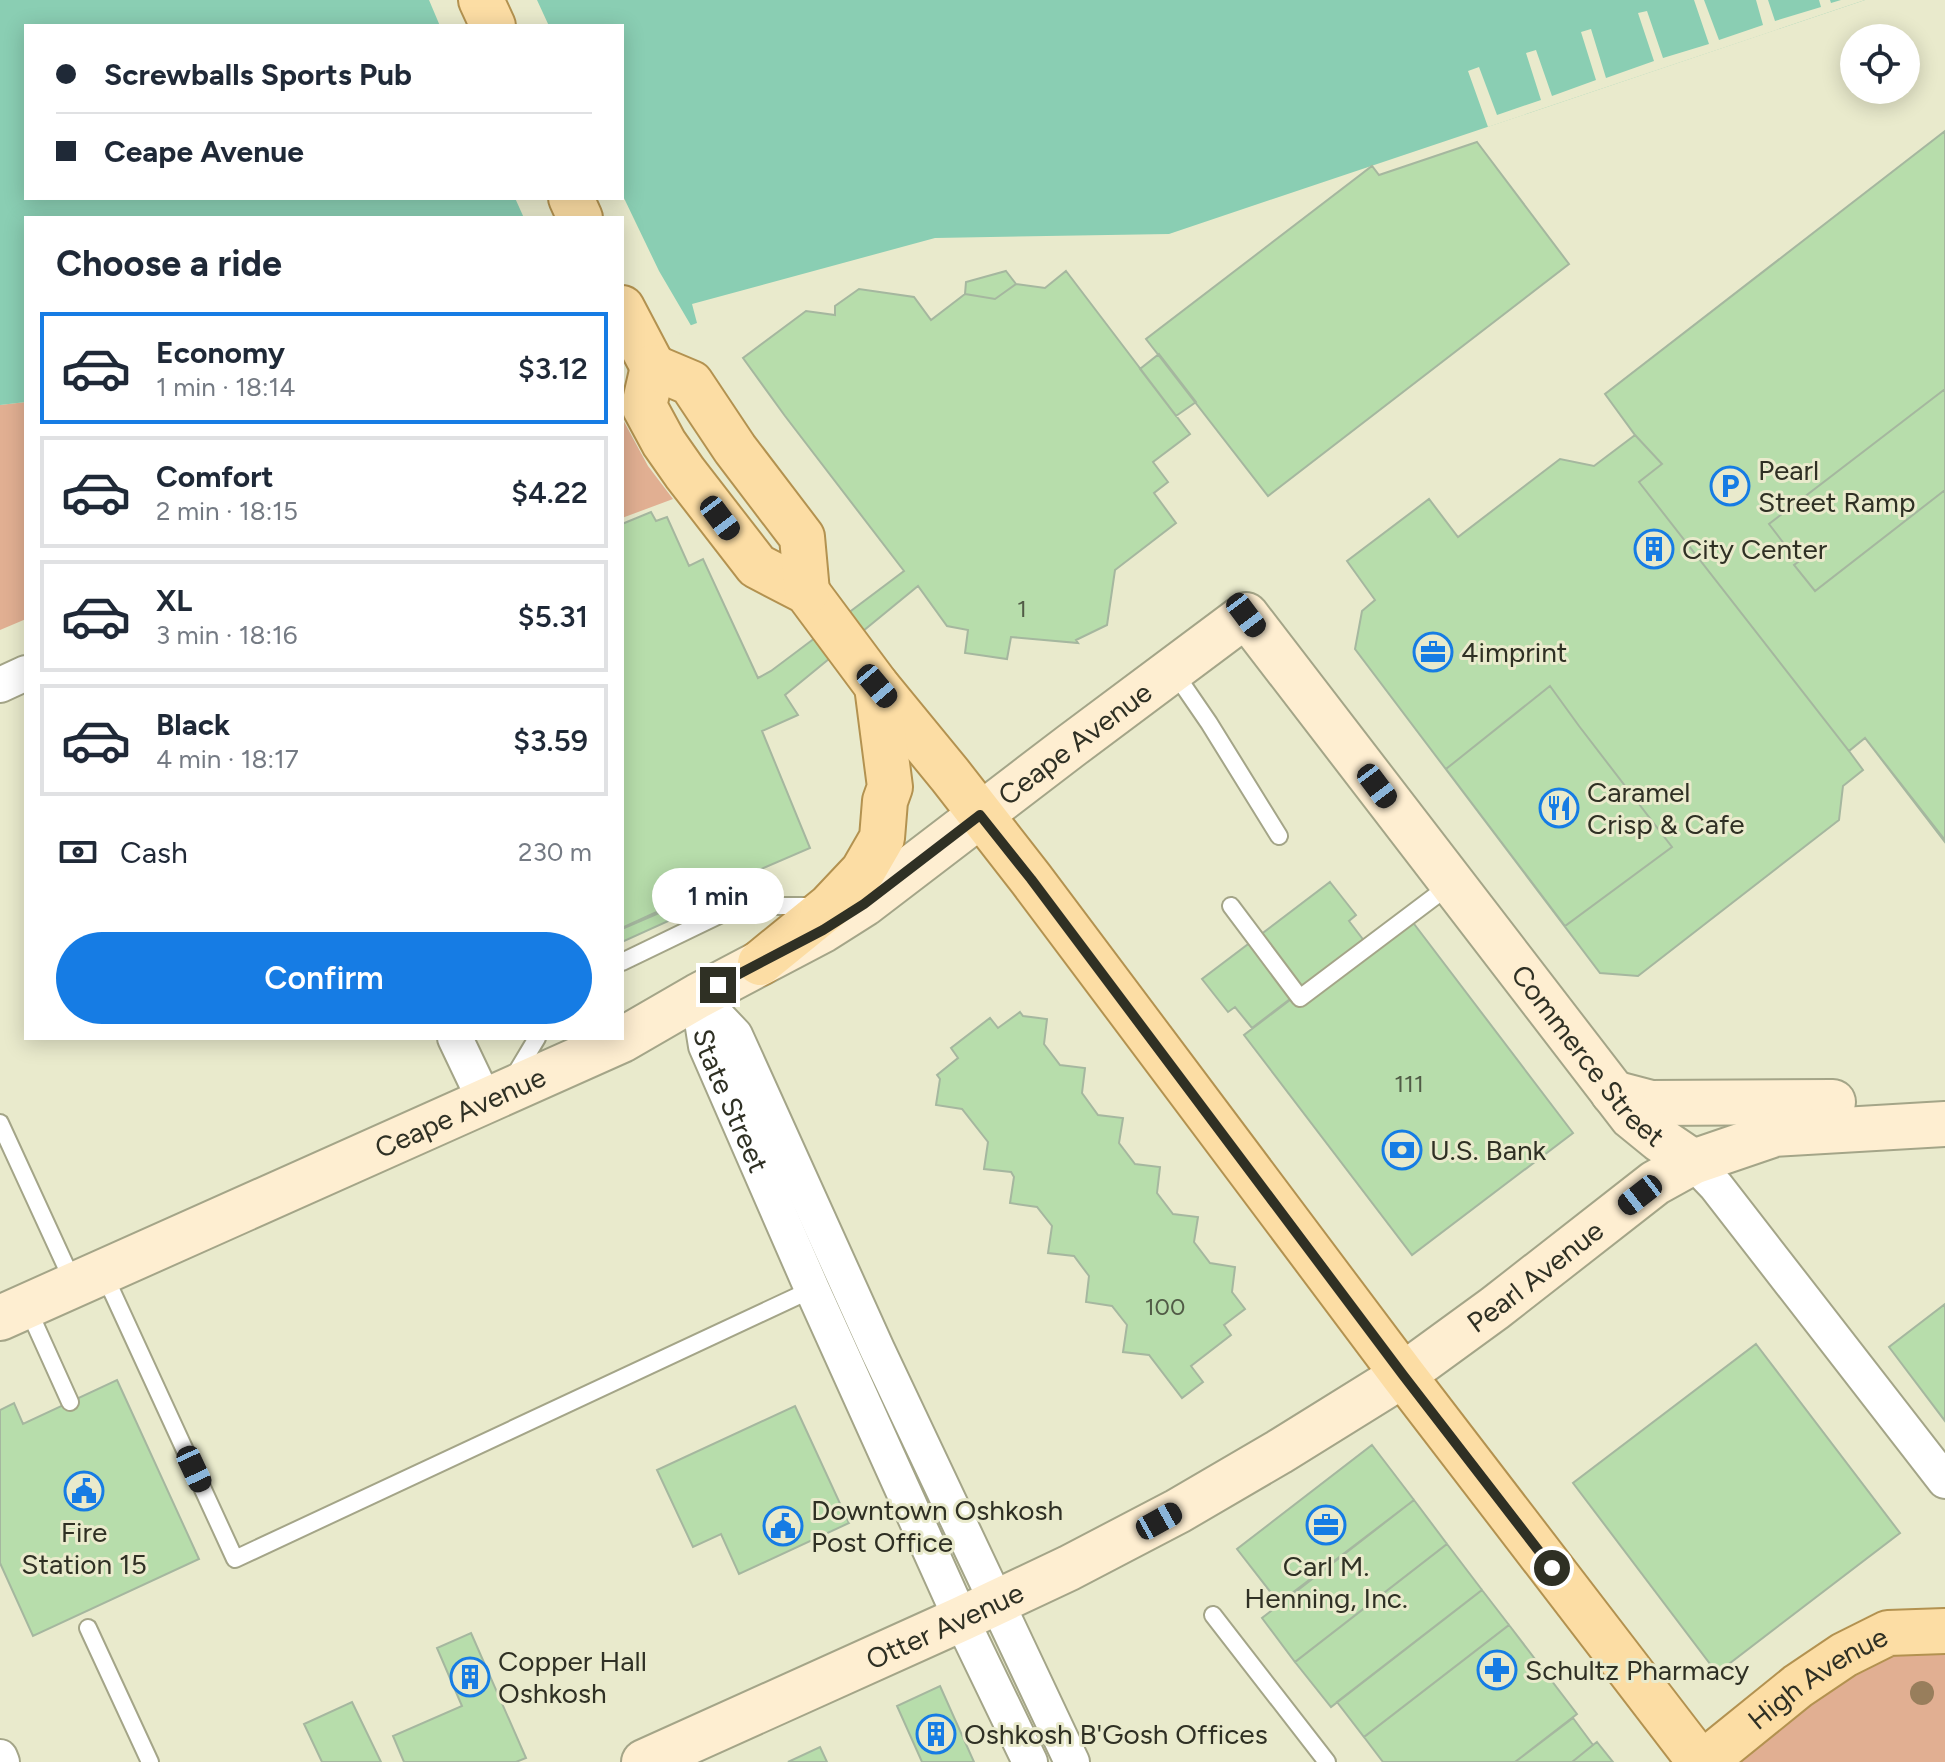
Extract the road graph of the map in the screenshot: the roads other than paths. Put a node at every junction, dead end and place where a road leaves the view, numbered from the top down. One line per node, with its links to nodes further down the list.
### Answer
1 (481, 0): 2 (main road)
2 (492, 24)
3 (624, 312): 8 (main road)
4 (1246, 615): 5 (street, Ceape Avenue); 11 (street, Commerce Street)
5 (1173, 670): 9 (street, Ceape Avenue); 10 (lane)
6 (24, 674): 7 (street)
7 (0, 685)
8 (877, 686): 9 (main road); 12 (main road)
9 (980, 815): 12 (street, Ceape Avenue); 31 (main road)
10 (1279, 836)
11 (1452, 883): 13 (lane); 21 (street, Commerce Street)
12 (847, 905): 14 (lane); 15 (main road)
13 (1231, 906)
14 (624, 961)
15 (760, 963): 16 (street, Ceape Avenue)
16 (698, 996): 17 (street, Ceape Avenue); 27 (street, State Street); 29 (street, State Street)
17 (624, 1039)
18 (456, 1040): 22 (street)
19 (536, 1040): 22 (lane)
20 (622, 1040): 22 (street, Ceape Avenue)
21 (1613, 1093): 23 (street); 26 (street, Commerce Street)
22 (494, 1096): 28 (street, Ceape Avenue)
23 (1945, 1112)
24 (0, 1123): 28 (lane)
25 (1945, 1124): 26 (street, Pearl Avenue)
26 (1693, 1162): 31 (street, Pearl Avenue); 33 (street, Commerce Street)
27 (844, 1275): 29 (lane); 34 (street, State Street)
28 (88, 1278): 29 (lane); 30 (street, Ceape Avenue)
29 (812, 1289): 34 (street, State Street)
30 (13, 1312): 32 (lane)
31 (1403, 1375): 34 (street, Otter Avenue); 43 (main road)
32 (70, 1402)
33 (1945, 1481)
34 (979, 1610): 39 (street, Otter Avenue); 40 (street, State Street); 41 (street, State Street)
35 (1213, 1615): 42 (lane)
36 (88, 1628): 38 (lane)
37 (1945, 1631): 43 (main road, High Avenue)
38 (150, 1762)
39 (644, 1762)
40 (1030, 1762)
41 (1072, 1762)
42 (1327, 1762)
43 (1702, 1762)

